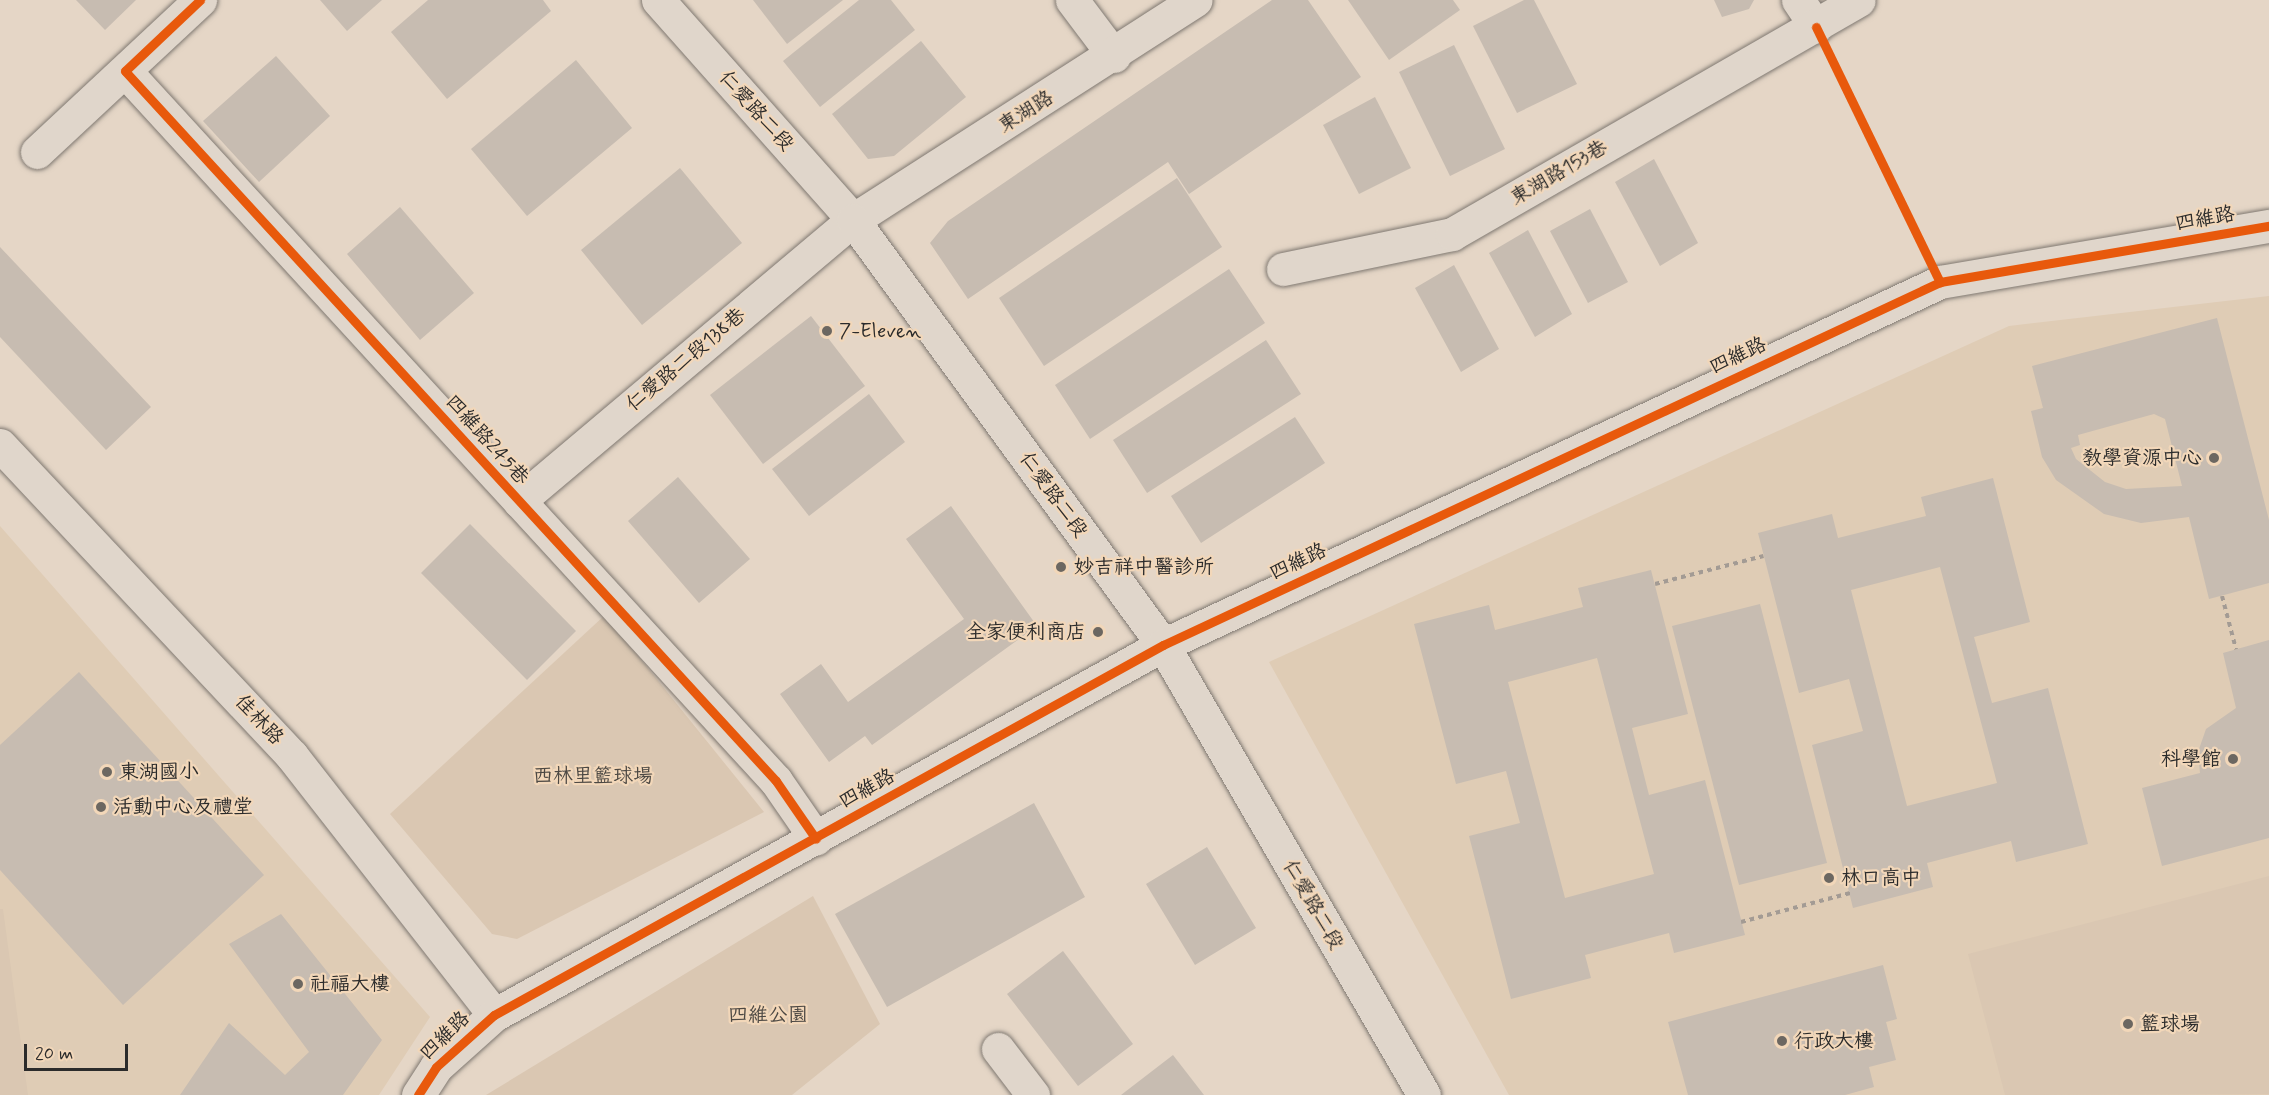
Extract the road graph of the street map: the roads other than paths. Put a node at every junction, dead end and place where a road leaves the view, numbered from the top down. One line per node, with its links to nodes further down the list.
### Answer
1 (200, 0): 9 (street)
2 (658, 0): 11 (street, 仁愛路二段)
3 (1072, 0): 8 (street)
4 (1196, 0): 8 (street, 東湖路)
5 (1798, 0): 7 (street)
6 (1859, 0): 7 (street, 東湖路153巷)
7 (1816, 27): 13 (street, 東湖路153巷)
8 (1114, 56): 11 (street, 東湖路)
9 (125, 70): 10 (street); 15 (street, 四維路245巷)
10 (37, 152)
11 (853, 220): 15 (street, 仁愛路二段138巷); 16 (street, 仁愛路二段)
12 (2269, 226): 16 (street, 四維路)
13 (1283, 269)
14 (0, 445): 18 (street, 佳林路)
15 (519, 501): 17 (street, 四維路245巷)
16 (1162, 645): 17 (street, 四維路); 22 (street, 仁愛路二段)
17 (816, 839): 18 (street, 四維路)
18 (494, 1015): 20 (street, 四維路)
19 (998, 1049): 21 (street)
20 (418, 1095)
21 (1033, 1095)
22 (1424, 1095)

